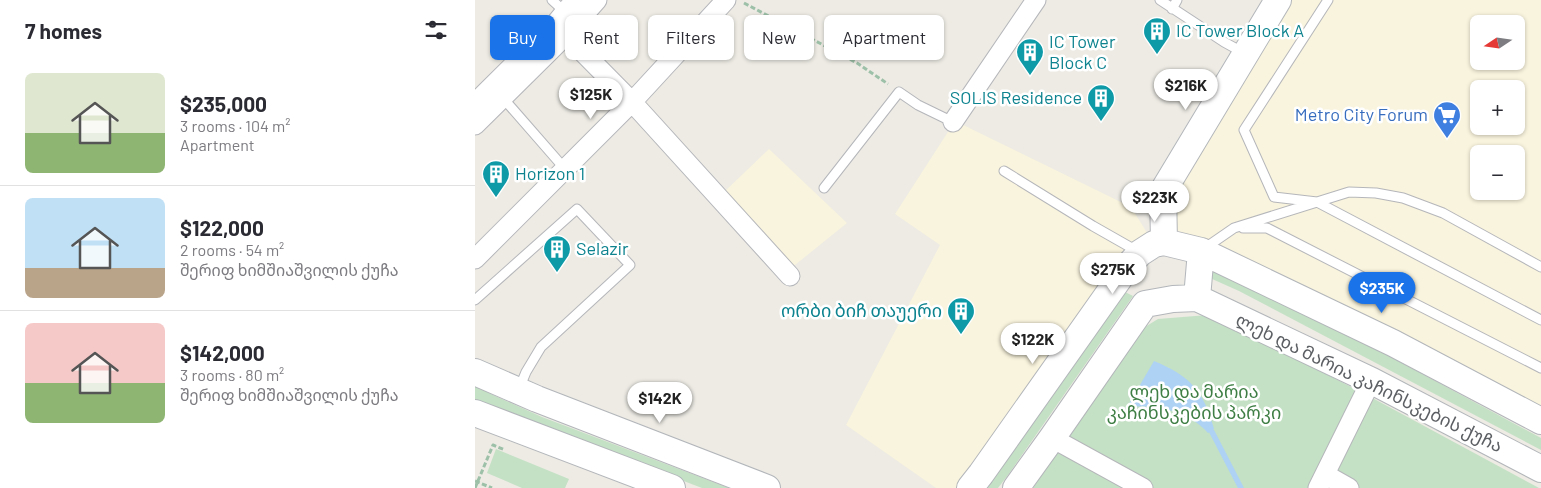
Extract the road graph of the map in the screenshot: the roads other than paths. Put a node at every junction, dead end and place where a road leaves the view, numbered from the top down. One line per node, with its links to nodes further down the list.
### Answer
1 (597, 0): 9 (street)
2 (726, 0): 12 (street)
3 (1036, 0): 14 (street)
4 (1160, 0): 8 (lane)
5 (1177, 0): 8 (lane)
6 (1278, 0): 10 (main road)
7 (1328, 0): 19 (lane)
8 (1172, 9): 10 (lane)
9 (562, 14): 11 (street); 12 (street); 13 (street)
10 (1245, 53): 21 (main road)
11 (503, 98): 15 (street); 16 (lane)
12 (632, 102): 16 (street); 26 (street)
13 (475, 103)
14 (953, 122): 18 (lane)
15 (475, 125)
16 (565, 169): 23 (street)
17 (1004, 171): 24 (lane)
18 (824, 188)
19 (1317, 202): 20 (lane); 25 (lane); 30 (lane)
20 (1234, 228): 22 (lane); 31 (lane)
21 (1164, 242): 22 (main road); 24 (main road)
22 (1201, 251): 27 (main road); 36 (main road)
23 (475, 258)
24 (1134, 259): 29 (main road); 42 (main road)
25 (1541, 267)
26 (790, 276)
27 (1197, 298): 29 (main road); 38 (main road, ლეხ და მარია კაჩინსკების ქუჩა)
28 (475, 300): 33 (lane)
29 (1145, 304): 37 (main road)
30 (1541, 320)
31 (1541, 368)
32 (475, 372): 33 (main road)
33 (518, 391): 41 (main road)
34 (1366, 391): 39 (street)
35 (475, 413): 40 (main road)
36 (1541, 421)
37 (1052, 438): 43 (main road); 44 (street)
38 (1541, 469)
39 (1322, 482): 45 (street)
40 (672, 488)
41 (767, 488)
42 (970, 488)
43 (1015, 488)
44 (1143, 488)
45 (1349, 488)

